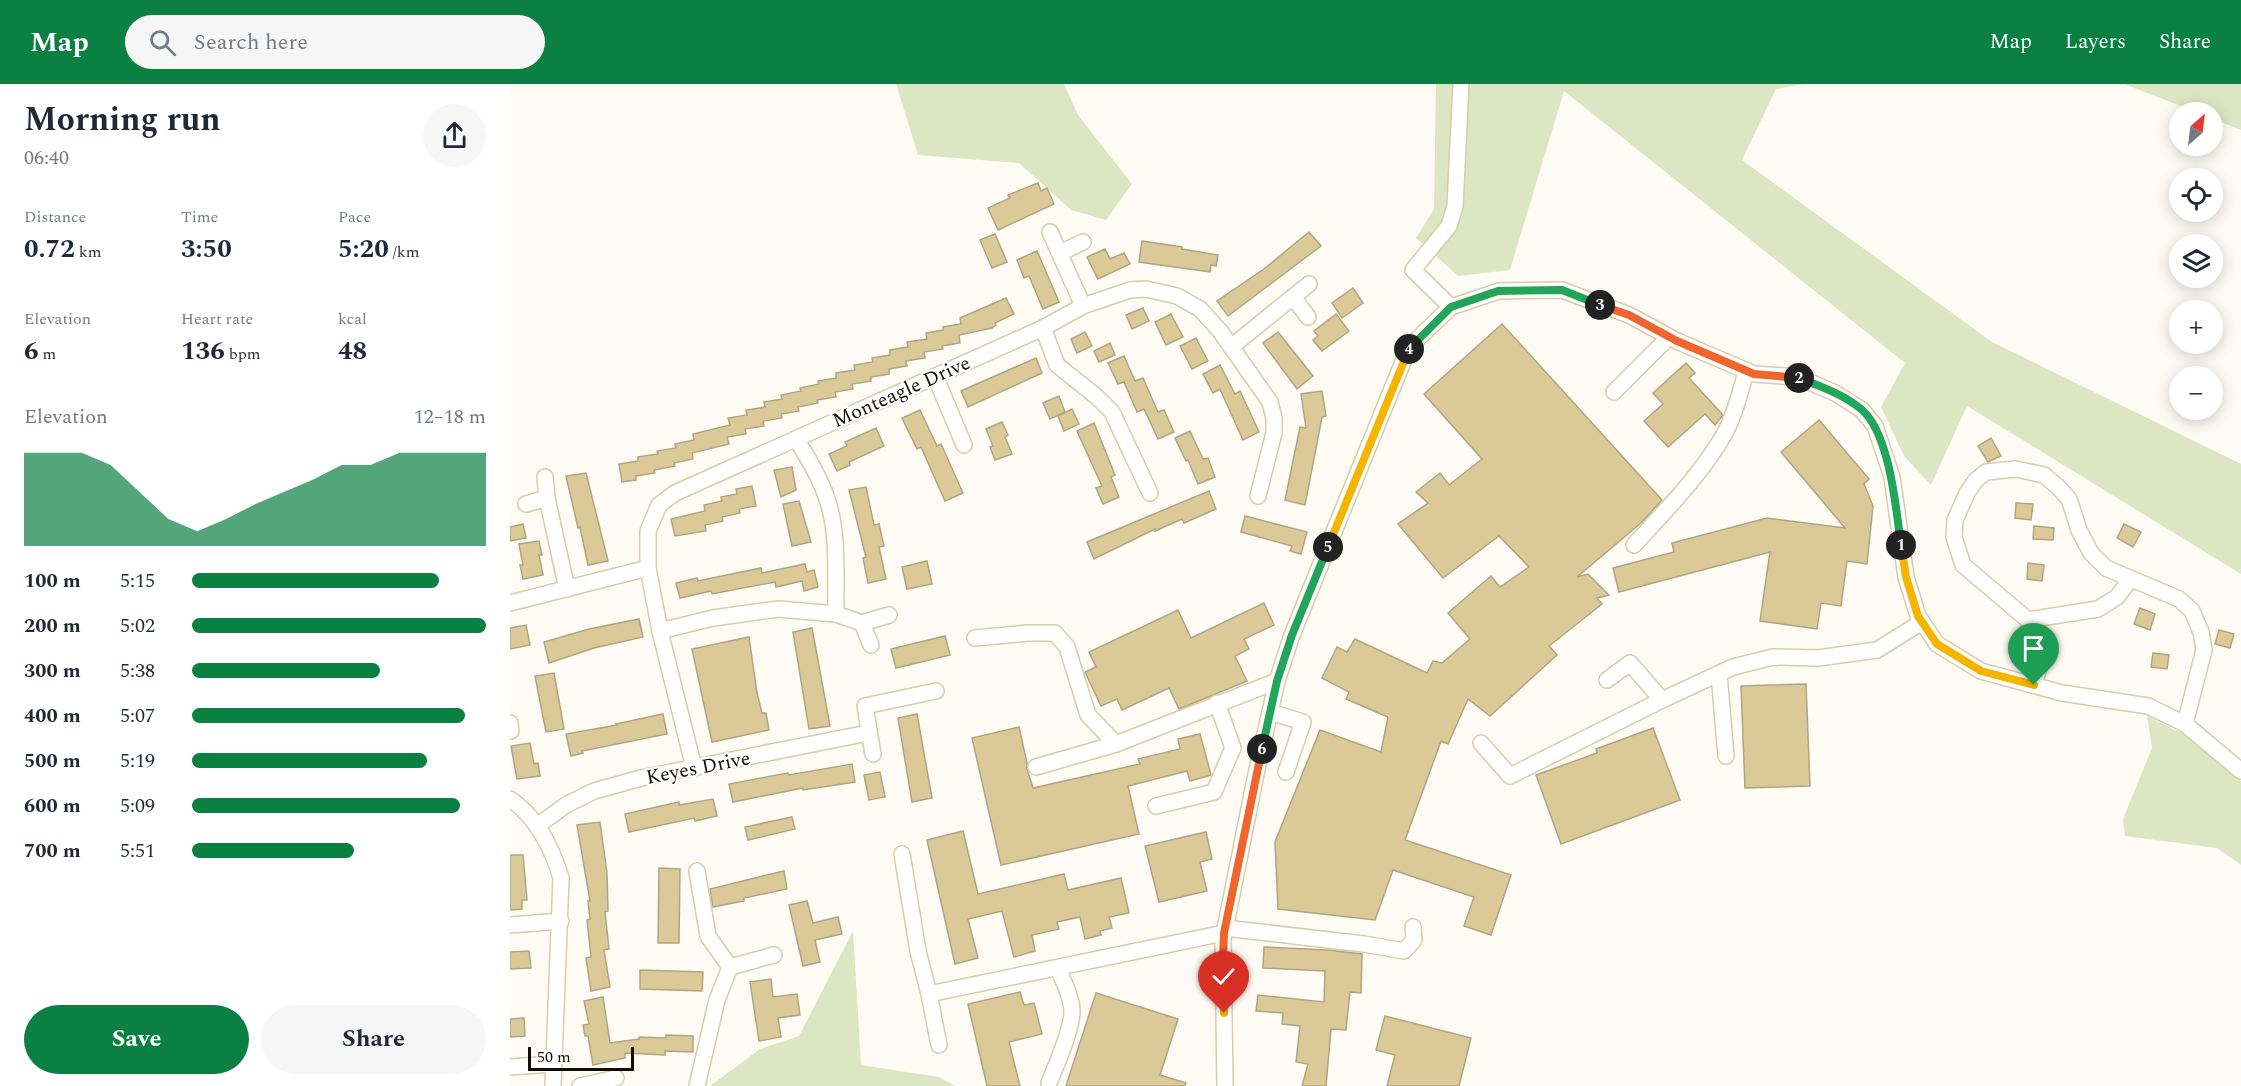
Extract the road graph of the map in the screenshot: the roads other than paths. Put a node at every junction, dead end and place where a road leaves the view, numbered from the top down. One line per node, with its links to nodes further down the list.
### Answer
1 (1461, 84): 8 (street)
2 (1050, 232): 4 (street)
3 (1083, 242): 4 (street)
4 (1060, 253): 7 (street)
5 (1309, 284): 6 (street)
6 (1293, 297): 9 (street); 12 (street)
7 (1083, 306): 10 (street, Monteagle Drive); 12 (street, Monteagle Drive)
8 (1451, 307): 11 (street); 38 (street)
9 (1308, 316)
10 (1043, 328): 14 (street, Monteagle Drive); 19 (street)
11 (1669, 337): 13 (street); 15 (street)
12 (1231, 346): 20 (street, Monteagle Drive)
13 (1746, 371): 23 (street); 31 (street)
14 (935, 376): 16 (street, Monteagle Drive); 17 (street)
15 (1614, 392)
16 (796, 439): 24 (street, Monteagle Drive); 28 (street)
17 (964, 445)
18 (545, 477): 21 (street)
19 (1150, 493)
20 (1258, 496)
21 (547, 498): 22 (street); 26 (street)
22 (526, 504)
23 (1634, 545)
24 (648, 568): 26 (street); 33 (street, Monteagle Drive)
25 (2130, 580): 30 (street); 30 (street); 44 (street)
26 (567, 589): 27 (street)
27 (510, 603)
28 (836, 614): 32 (street); 33 (street)
29 (889, 615): 32 (street)
30 (2028, 620): 39 (street)
31 (1922, 622): 36 (street); 39 (street)
32 (862, 623): 35 (street)
33 (660, 631): 51 (street, Monteagle Drive)
34 (975, 638): 47 (street)
35 (871, 645)
36 (1719, 674): 41 (street); 49 (street)
37 (1607, 680): 41 (street)
38 (1277, 681): 42 (street); 43 (street)
39 (2034, 685): 44 (street)
40 (936, 692): 45 (street)
41 (1662, 700): 46 (street)
42 (1217, 703): 47 (street); 55 (street)
43 (1270, 712): 53 (street); 62 (street)
44 (2185, 724): 52 (street)
45 (868, 733): 48 (street); 51 (street, Keyes Drive)
46 (1481, 743)
47 (1116, 744): 50 (street)
48 (873, 754)
49 (1726, 756)
50 (1036, 767)
51 (694, 768): 56 (street, Keyes Drive)
52 (2241, 771)
53 (1286, 772)
54 (510, 799): 56 (street)
55 (1156, 806)
56 (537, 826): 59 (street)
57 (902, 854): 66 (street)
58 (697, 870): 64 (street)
59 (561, 921): 60 (street); 68 (street)
60 (510, 925)
61 (1413, 927): 62 (street)
62 (1225, 930): 65 (street); 75 (street)
63 (774, 955): 64 (street)
64 (730, 967): 74 (street)
65 (1058, 968): 66 (street); 71 (street)
66 (929, 994): 67 (street)
67 (939, 1045)
68 (553, 1064): 69 (street); 72 (street)
69 (510, 1067)
70 (616, 1078): 73 (street)
71 (1049, 1083)
72 (553, 1086)
73 (580, 1086)
74 (697, 1086)
75 (1225, 1086)

